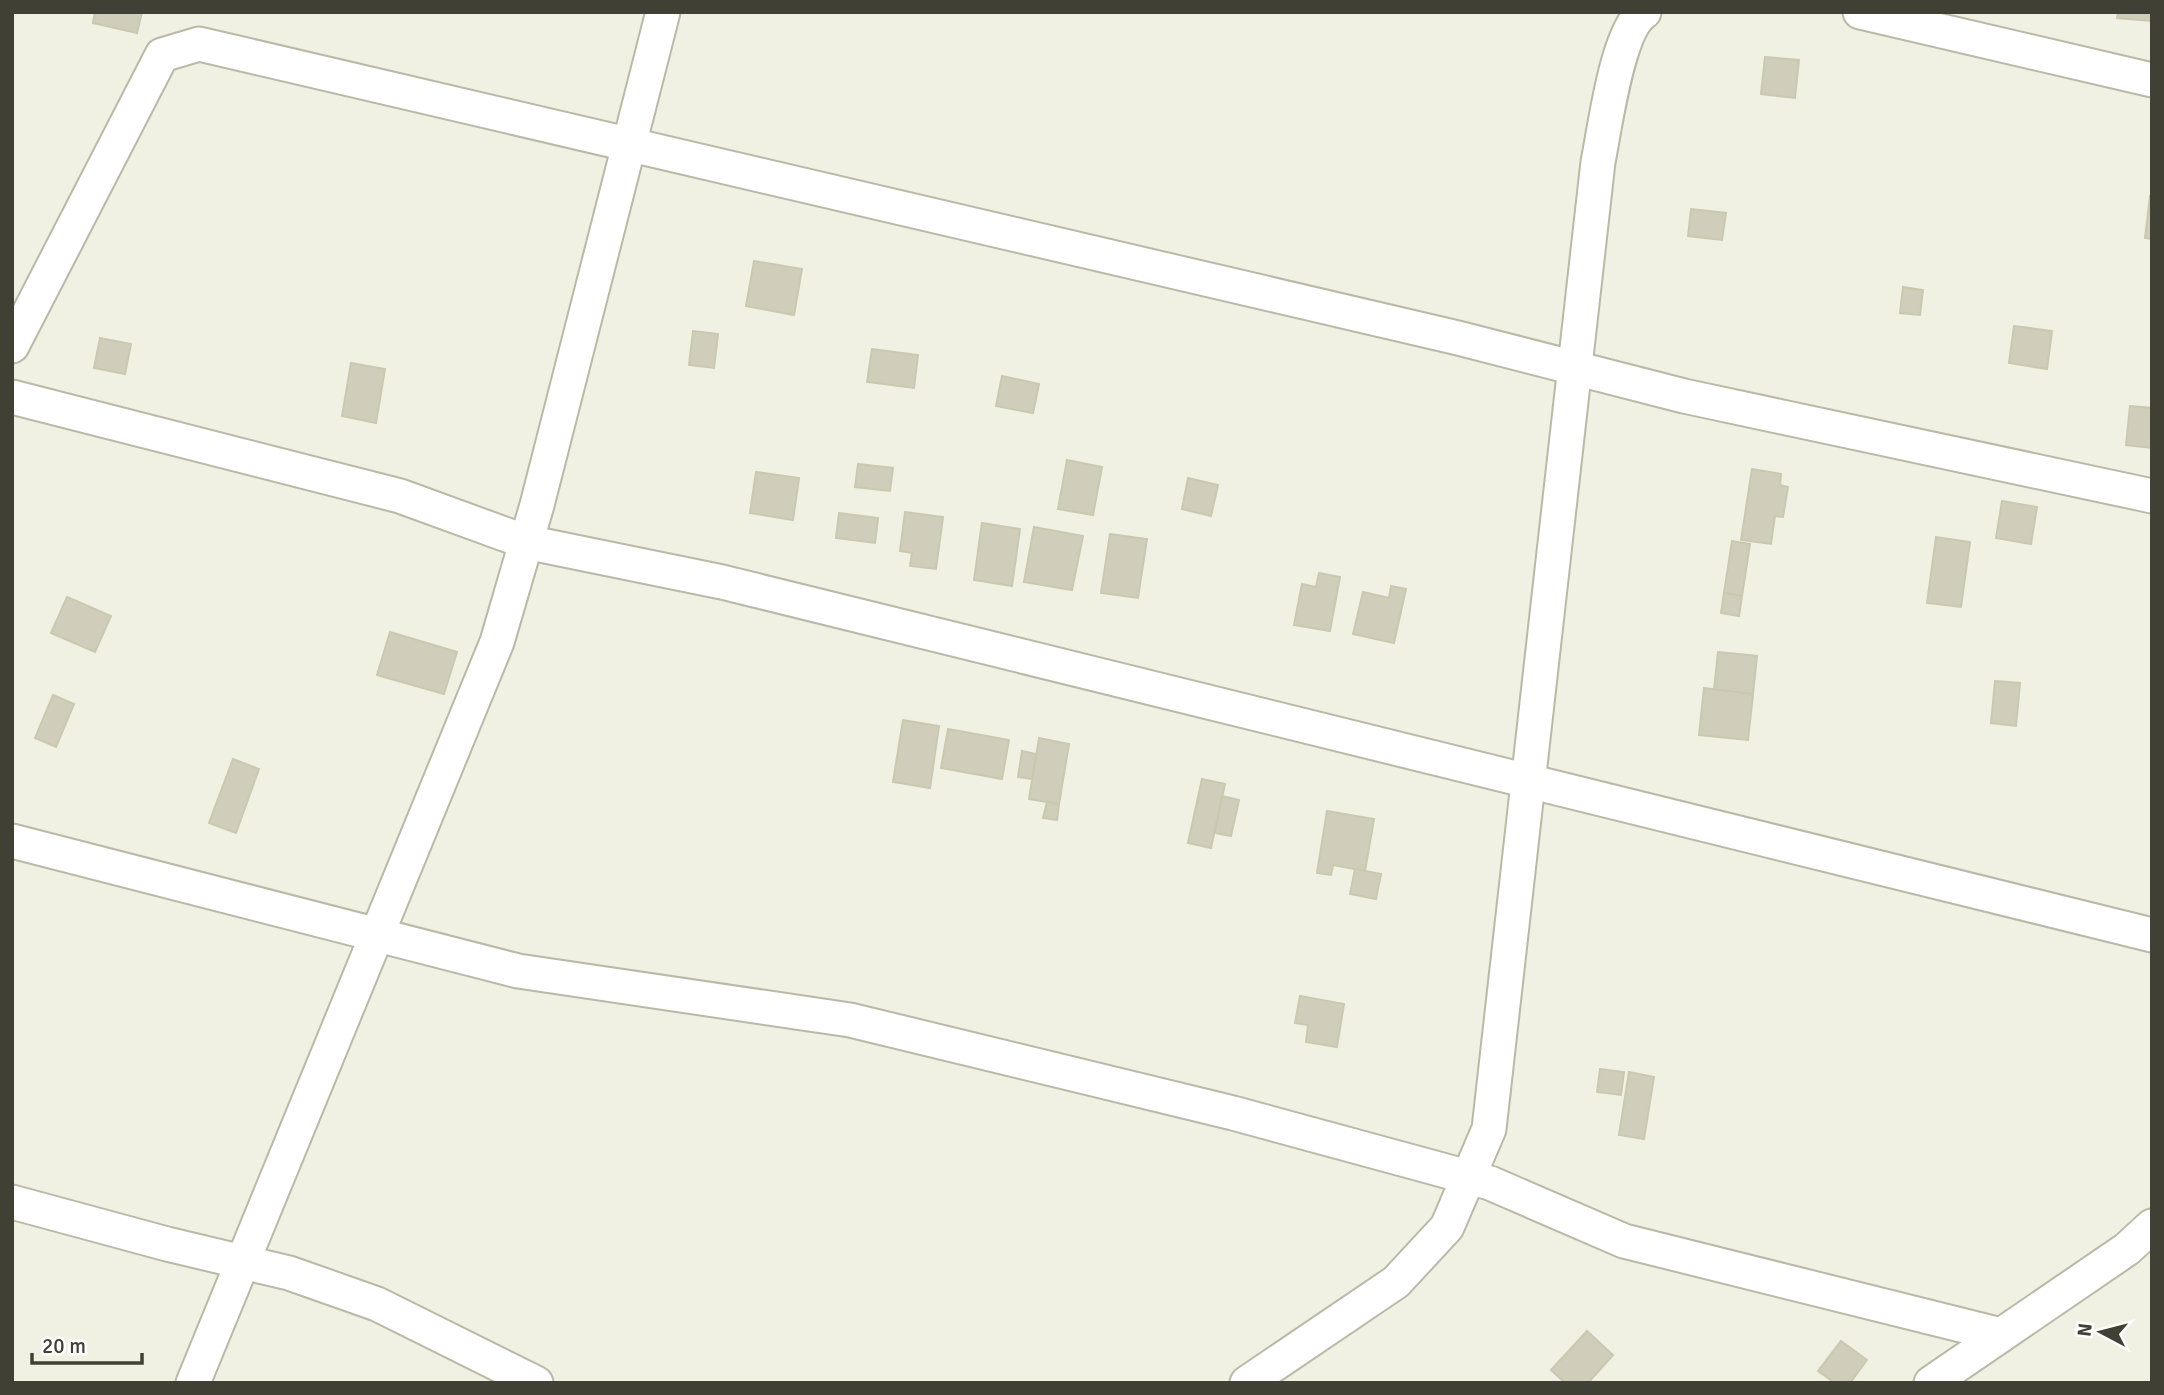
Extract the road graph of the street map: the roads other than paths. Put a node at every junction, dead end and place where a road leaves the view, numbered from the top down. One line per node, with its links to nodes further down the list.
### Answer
1 (663, 12): 5 (street)
2 (1644, 12): 7 (street)
3 (1860, 12): 4 (street)
4 (2152, 79)
5 (629, 144): 6 (street); 7 (street); 10 (street)
6 (12, 346)
7 (1575, 368): 9 (street); 11 (street)
8 (12, 397): 10 (street)
9 (2152, 496)
10 (526, 542): 11 (street); 13 (street)
11 (1528, 781): 14 (street); 15 (street)
12 (12, 841): 13 (street)
13 (377, 935): 15 (street); 18 (street)
14 (2152, 935)
15 (1468, 1177): 19 (street); 22 (street)
16 (12, 1202): 18 (street)
17 (2152, 1226): 19 (street)
18 (243, 1262): 20 (street); 21 (street)
19 (2001, 1335): 23 (street)
20 (193, 1383)
21 (536, 1383)
22 (1247, 1383)
23 (1931, 1383)

